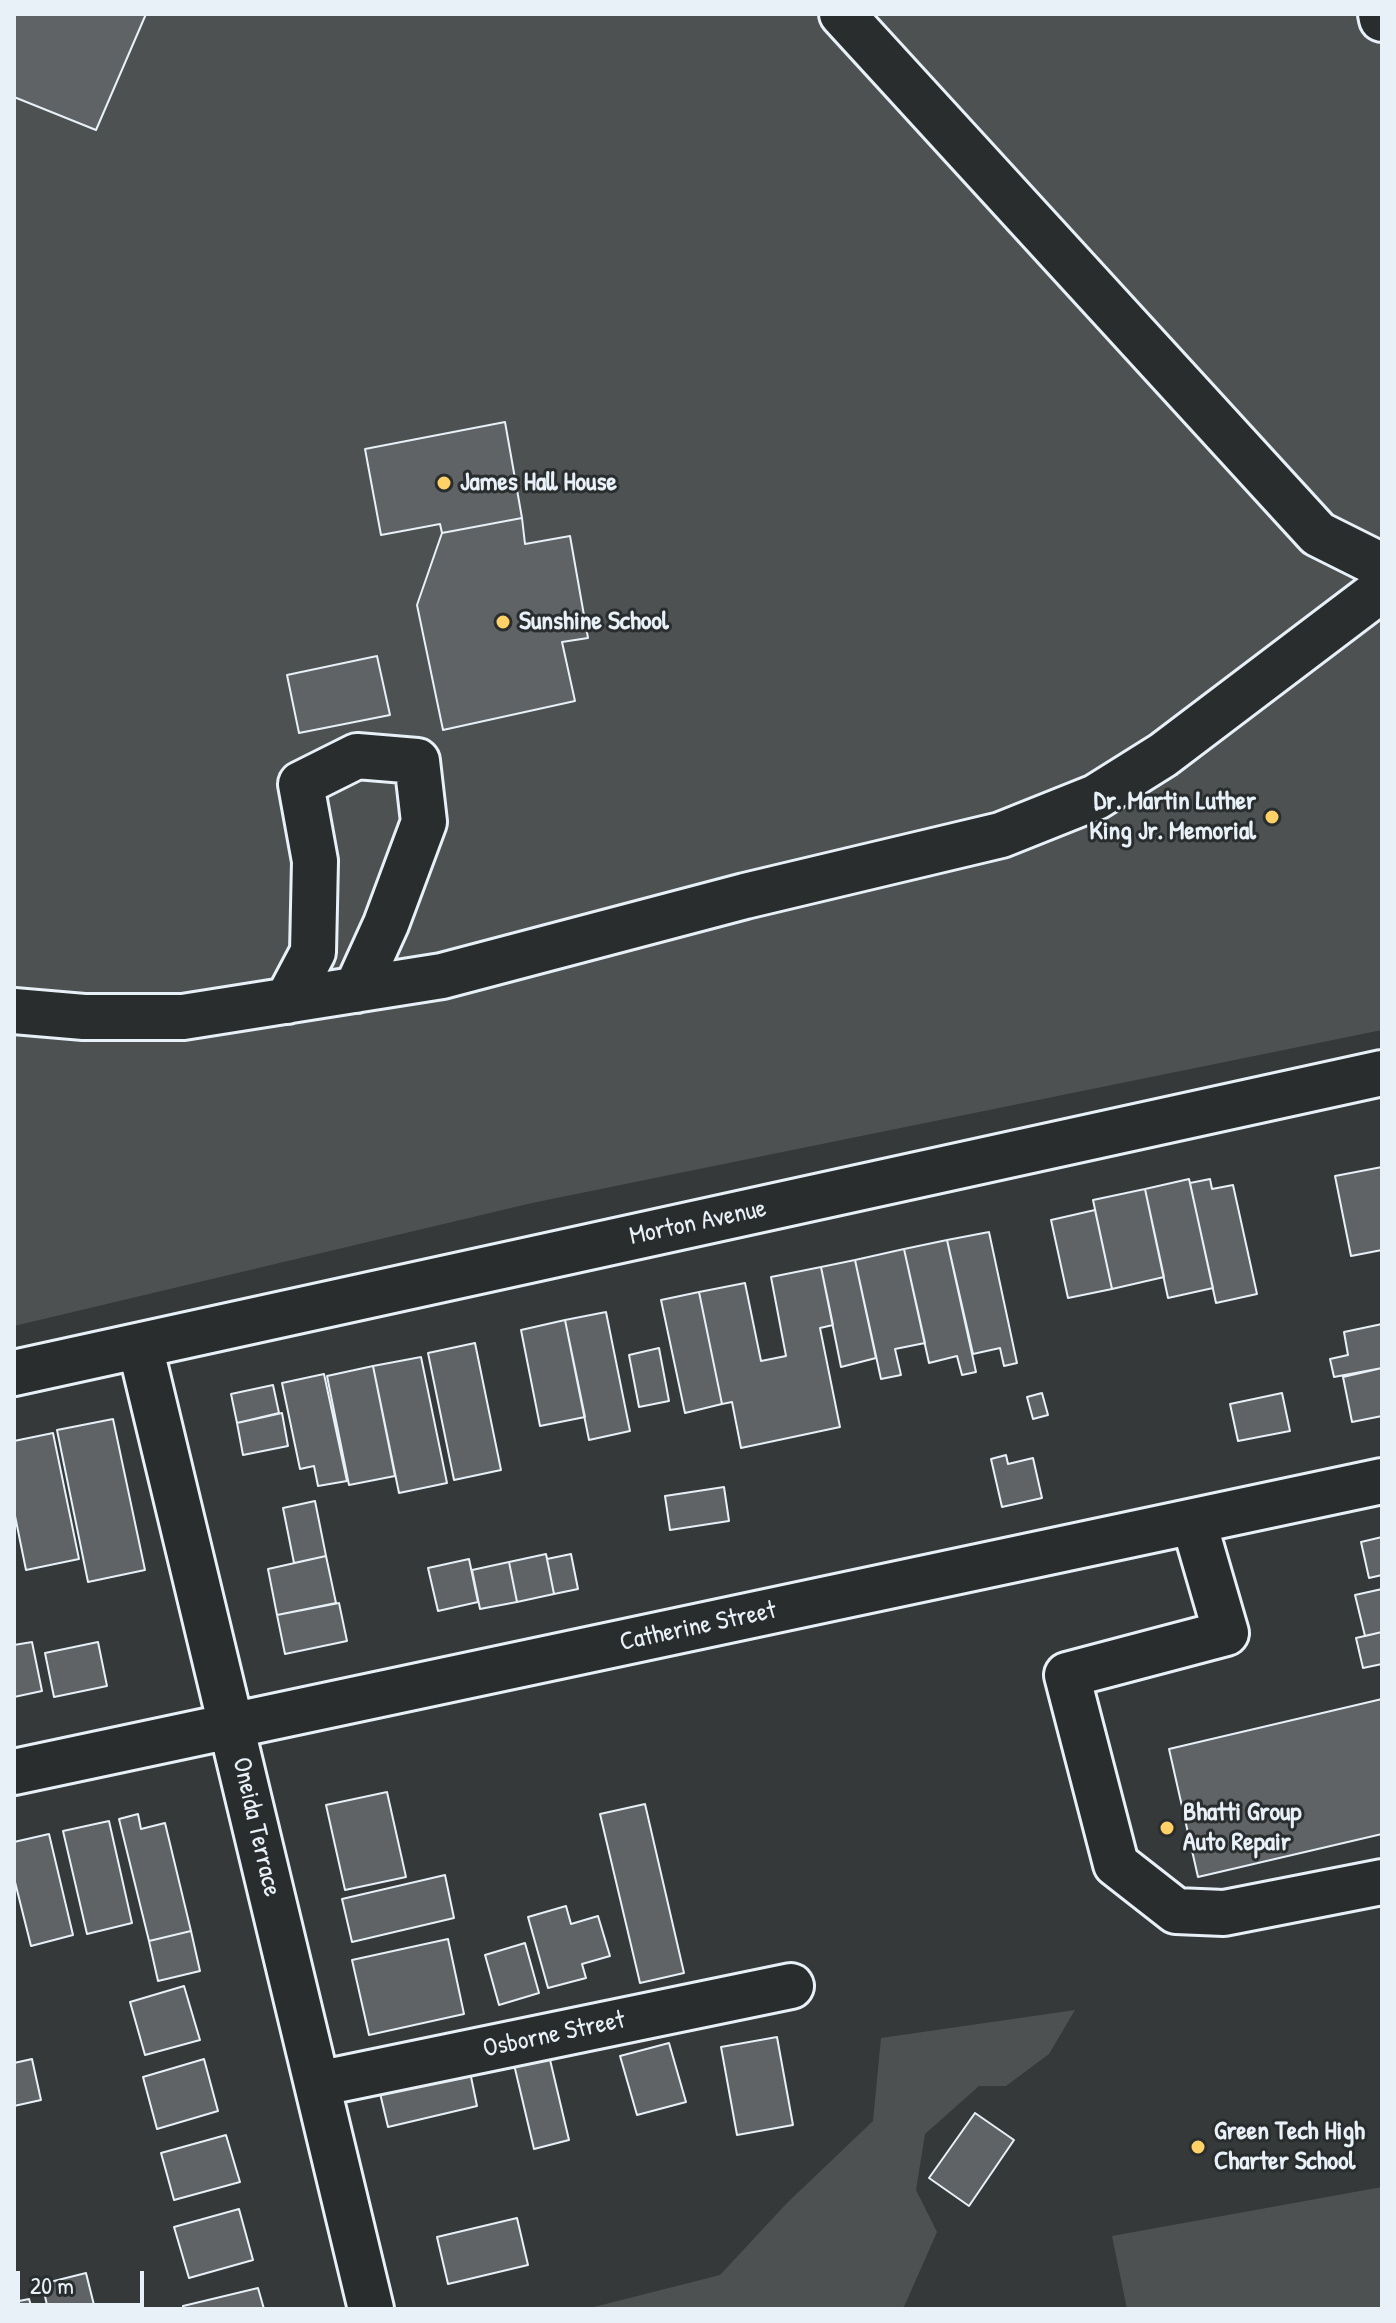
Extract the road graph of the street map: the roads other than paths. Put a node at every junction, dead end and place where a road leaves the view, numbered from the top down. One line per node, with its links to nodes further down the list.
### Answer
1 (842, 14): 2 (street)
2 (1382, 566)
3 (1382, 589): 4 (street)
4 (356, 990): 5 (street); 5 (street)
5 (287, 1001): 6 (street)
6 (14, 1011)
7 (1382, 1073): 8 (street, Morton Avenue)
8 (140, 1346): 9 (street, Morton Avenue); 12 (street, Oneida Terrace)
9 (14, 1373)
10 (1382, 1481): 11 (street, Catherine Street)
11 (1194, 1523): 12 (street, Catherine Street); 14 (street)
12 (231, 1725): 13 (street, Catherine Street); 16 (street, Oneida Terrace)
13 (14, 1772)
14 (1382, 1882)
15 (791, 1986): 16 (street, Osborne Street)
16 (317, 2084): 17 (street, Oneida Terrace)
17 (371, 2309)

